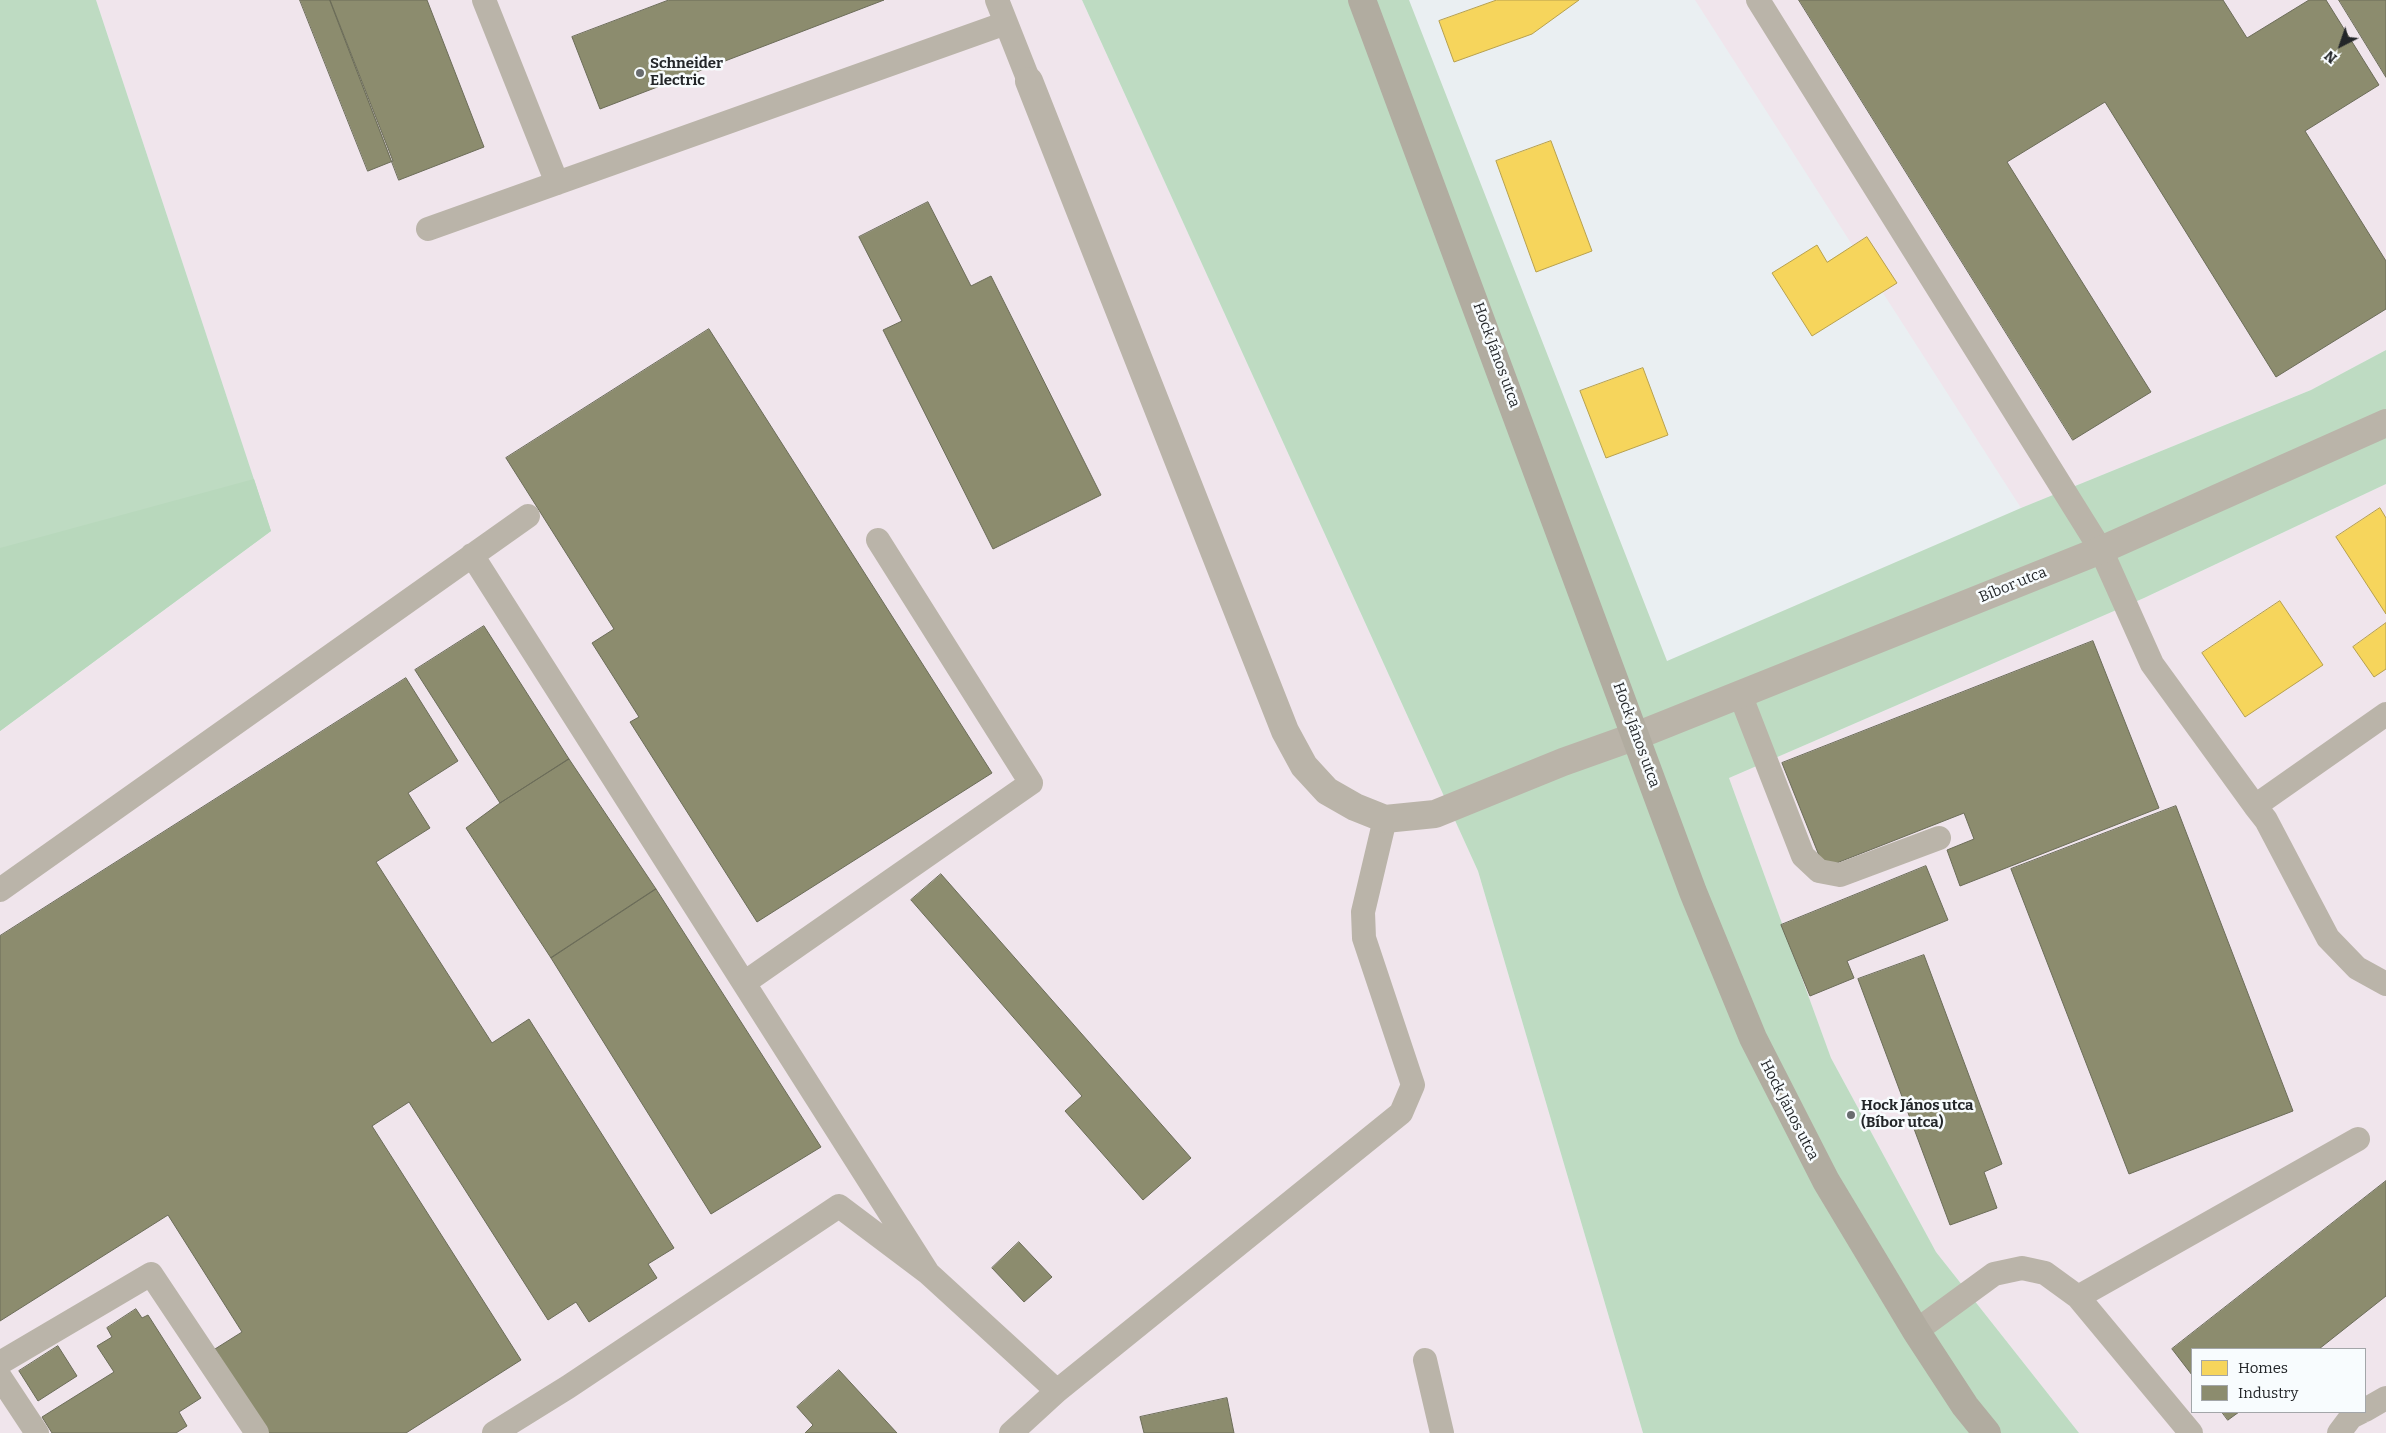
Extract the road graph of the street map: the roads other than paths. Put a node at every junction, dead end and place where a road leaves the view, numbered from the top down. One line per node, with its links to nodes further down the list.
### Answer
1 (484, 0): 7 (lane)
2 (997, 0): 5 (lane)
3 (1362, 0): 16 (main road, Hock János utca)
4 (1758, 0): 12 (lane)
5 (1006, 23): 6 (lane); 7 (lane)
6 (1029, 81): 18 (street)
7 (557, 183): 8 (lane)
8 (428, 229)
9 (2386, 423): 12 (street, Bíbor utca)
10 (528, 516): 13 (lane)
11 (878, 540): 21 (lane)
12 (2101, 550): 14 (street, Bíbor utca); 17 (lane)
13 (472, 555): 20 (lane); 21 (lane)
14 (1740, 694): 16 (street, Bíbor utca); 19 (lane)
15 (2386, 714): 17 (lane)
16 (1636, 736): 18 (street, Bíbor utca); 26 (main road, Hock János utca)
17 (2255, 806): 22 (lane)
18 (1385, 818): 30 (lane)
19 (1939, 838)
20 (0, 890)
21 (744, 983): 24 (lane)
22 (2386, 984)
23 (2358, 1139): 25 (lane)
24 (928, 1273): 30 (lane); 37 (lane)
25 (2078, 1297): 26 (lane); 40 (lane)
26 (1916, 1331): 39 (main road, Hock János utca)
27 (1425, 1360): 38 (lane)
28 (0, 1363): 36 (lane)
29 (0, 1377): 35 (lane)
30 (1056, 1391): 34 (lane)
31 (2386, 1398): 32 (lane)
32 (2366, 1409)
33 (2360, 1413): 41 (lane)
34 (1024, 1429)
35 (37, 1433)
36 (257, 1433)
37 (494, 1433)
38 (1442, 1433)
39 (1987, 1433)
40 (2191, 1433)
41 (2339, 1433)

